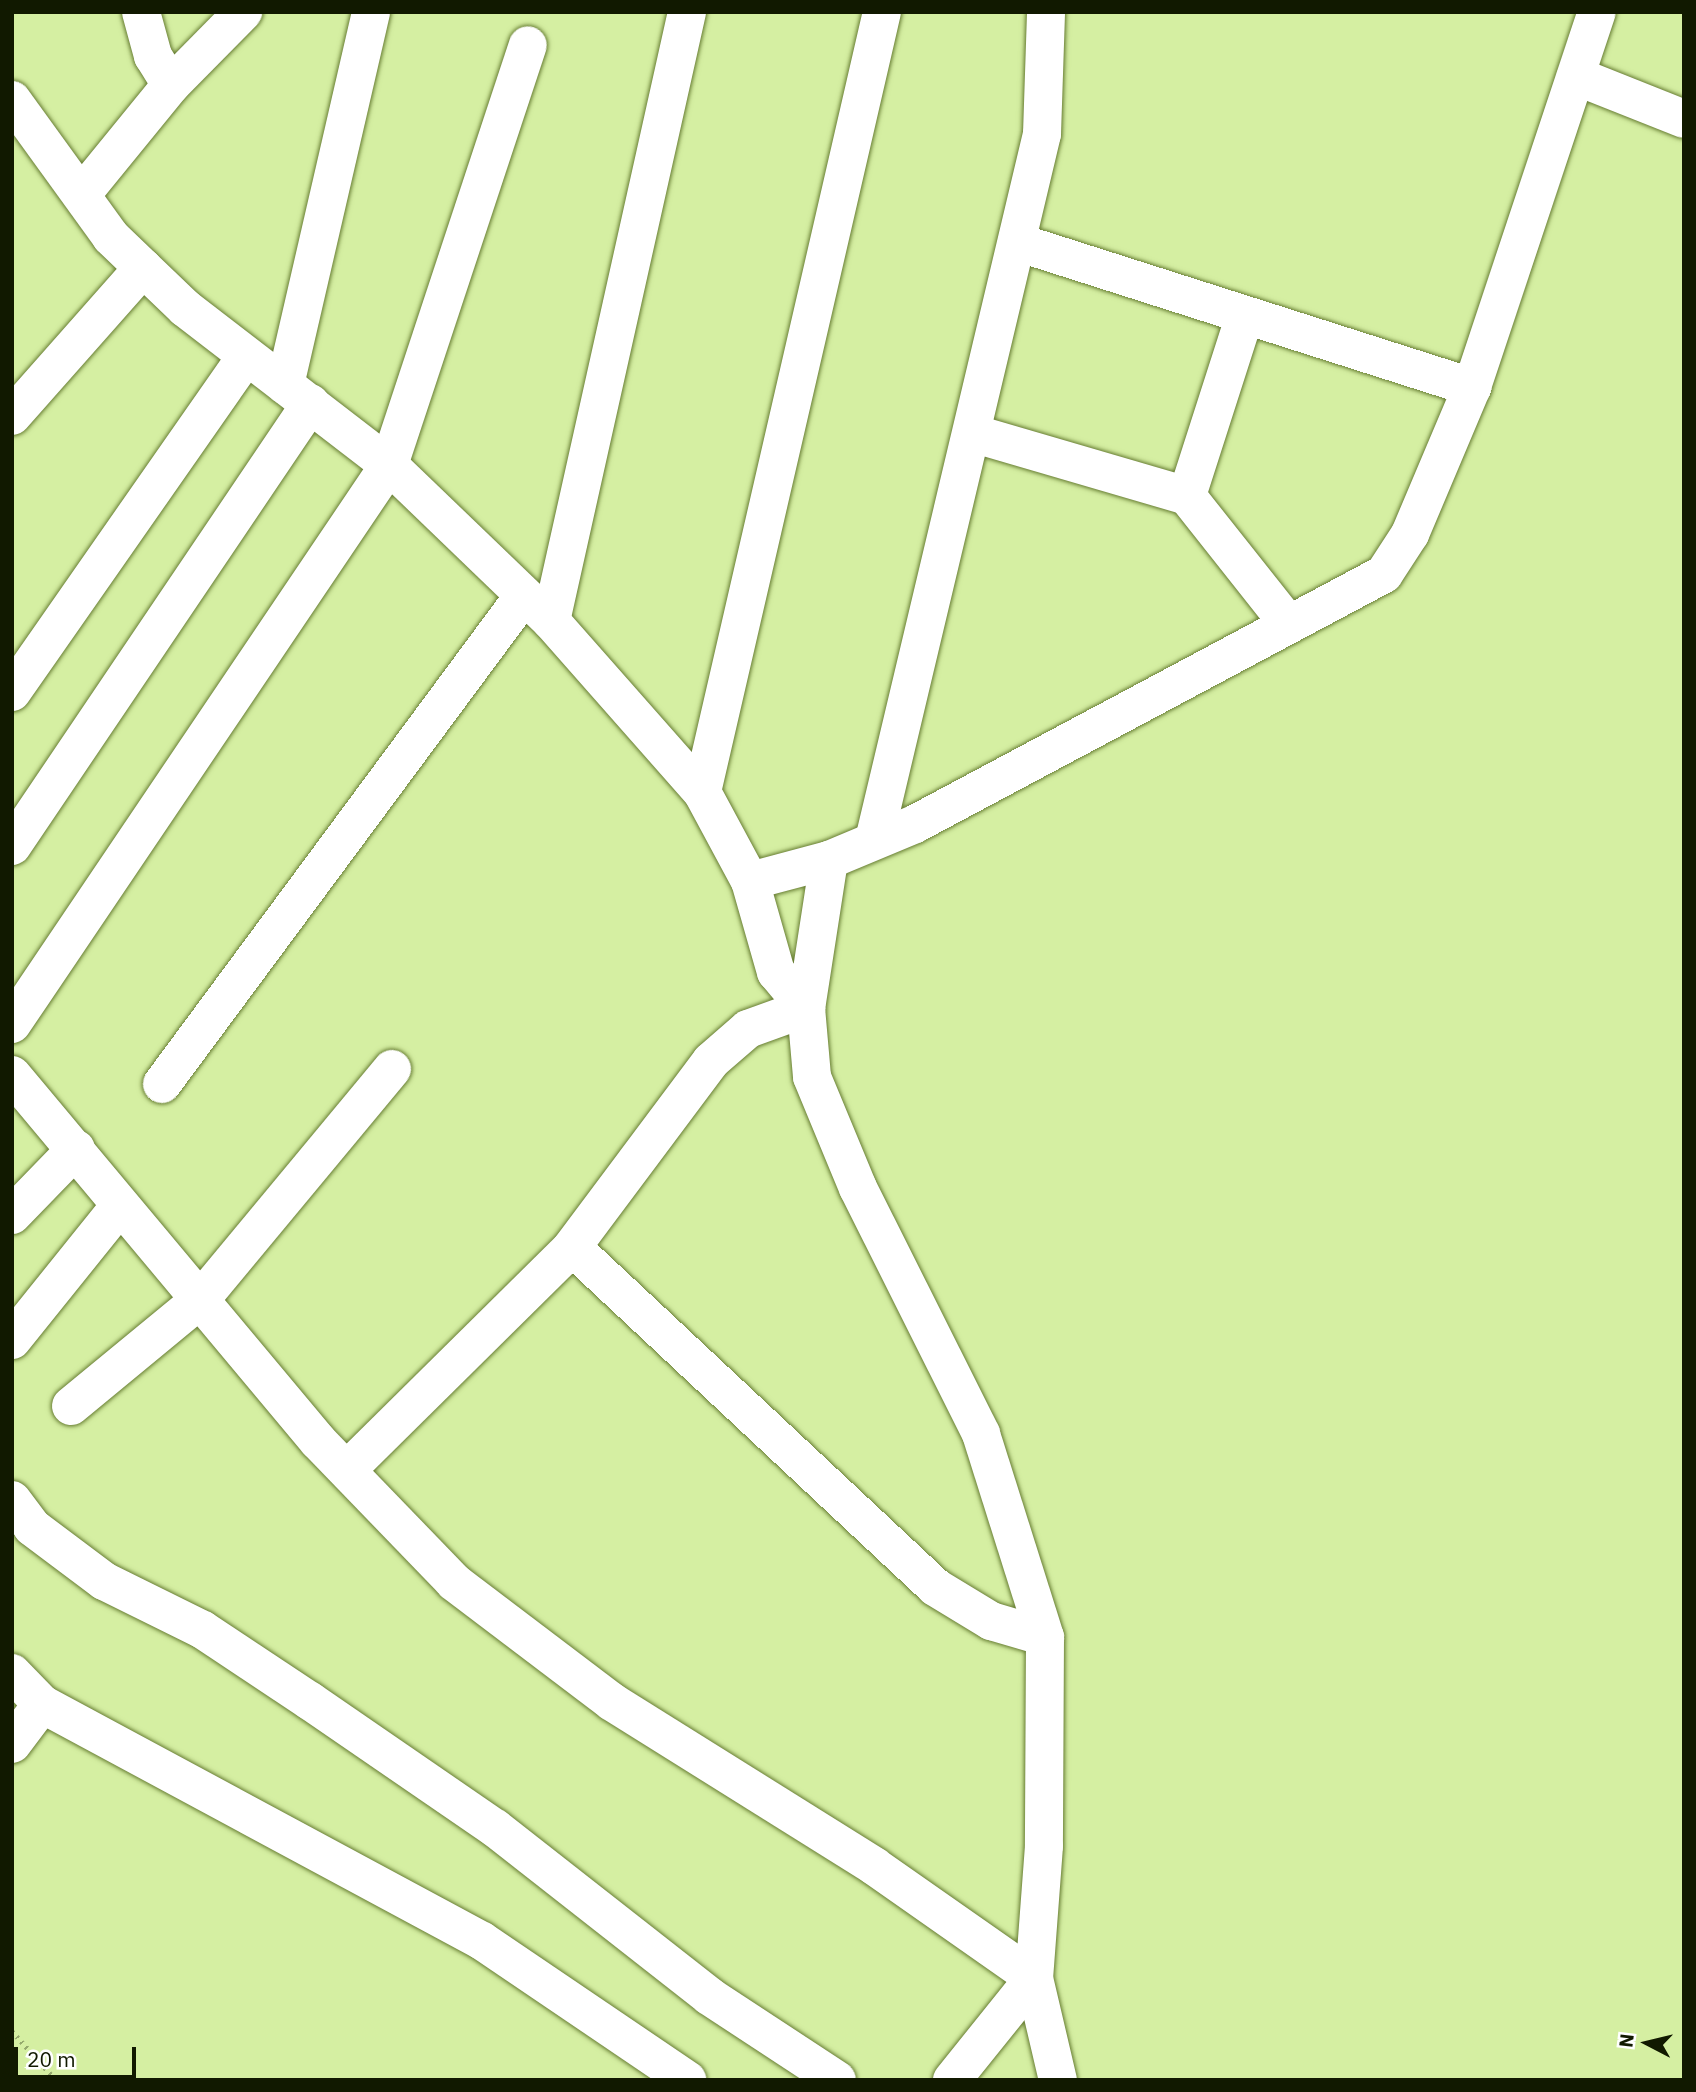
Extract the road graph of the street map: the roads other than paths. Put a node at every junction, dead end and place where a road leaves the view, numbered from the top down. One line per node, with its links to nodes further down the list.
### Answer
1 (141, 12): 10 (street)
2 (243, 12): 10 (street)
3 (371, 12): 19 (street)
4 (687, 12): 24 (street)
5 (882, 12): 27 (street)
6 (1046, 12): 14 (street)
7 (1597, 12): 9 (street)
8 (528, 45): 22 (street)
9 (1576, 76): 12 (street); 18 (street)
10 (171, 85): 13 (street)
11 (12, 100): 13 (street)
12 (1684, 120)
13 (82, 194): 15 (street)
14 (1017, 242): 16 (street); 21 (street)
15 (143, 268): 17 (street); 20 (street)
16 (1245, 315): 18 (street); 23 (street)
17 (246, 356): 19 (street); 26 (street)
18 (1472, 387): 25 (street)
19 (298, 394): 22 (street); 29 (street)
20 (12, 416)
21 (972, 433): 23 (street); 28 (street)
22 (389, 465): 24 (street); 33 (street)
23 (1187, 496): 25 (street)
24 (536, 610): 27 (street); 36 (street)
25 (1286, 621): 28 (street)
26 (12, 692)
27 (702, 792): 31 (street)
28 (875, 836): 30 (street)
29 (12, 846)
30 (829, 860): 31 (street); 32 (street)
31 (750, 881): 32 (street)
32 (806, 1008): 40 (street); 46 (street)
33 (12, 1024)
34 (392, 1069): 41 (street)
35 (12, 1075): 37 (street)
36 (162, 1084)
37 (76, 1149): 38 (street); 39 (street)
38 (119, 1208): 41 (street); 42 (street)
39 (12, 1215)
40 (572, 1247): 44 (street); 46 (street)
41 (201, 1299): 43 (street); 44 (street)
42 (12, 1340)
43 (71, 1406)
44 (347, 1470): 50 (street)
45 (12, 1500): 52 (street)
46 (1045, 1637): 50 (street)
47 (12, 1673): 48 (street)
48 (42, 1704): 49 (street); 51 (street)
49 (12, 1744)
50 (1034, 1978): 53 (street); 54 (street)
51 (687, 2080)
52 (837, 2080)
53 (952, 2080)
54 (1058, 2080)

